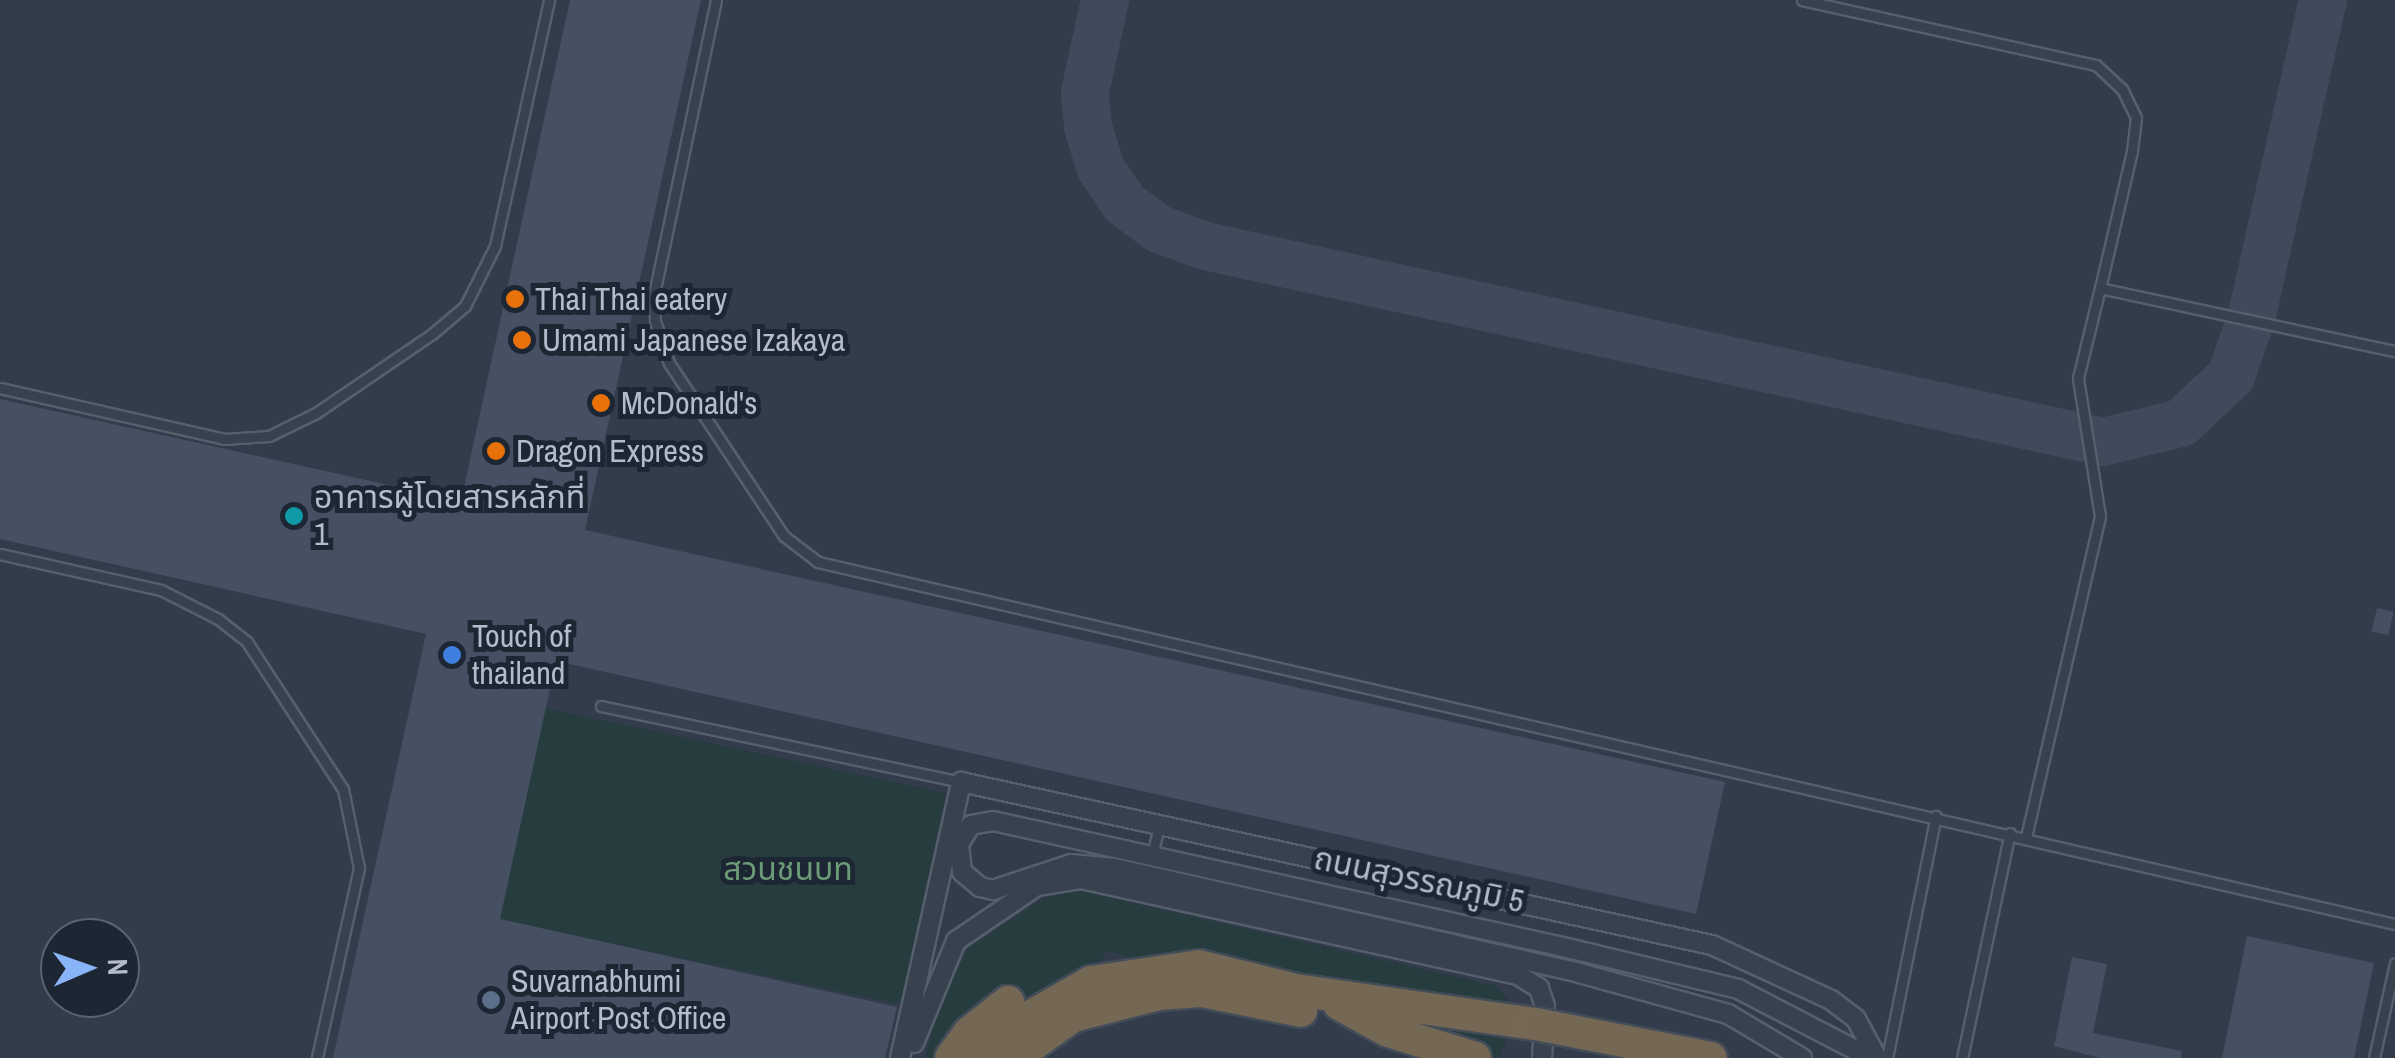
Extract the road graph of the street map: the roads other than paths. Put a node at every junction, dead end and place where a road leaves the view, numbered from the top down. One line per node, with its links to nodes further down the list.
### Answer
1 (549, 0): 6 (lane)
2 (716, 0): 10 (lane)
3 (1802, 0): 4 (lane)
4 (2100, 288): 5 (lane); 14 (lane)
5 (2395, 351)
6 (0, 388)
7 (0, 554): 21 (lane)
8 (601, 706): 9 (lane)
9 (961, 782): 11 (street, ถนนสุวรรณภูมิ 5); 12 (street, ถนนสุวรรณภูมิ 5)
10 (1936, 816): 13 (lane); 32 (lane)
11 (953, 819): 15 (street, ถนนสุวรรณภูมิ 5); 17 (street, ถนนสุวรรณภูมิ 5)
12 (1159, 824): 16 (lane); 31 (street, ถนนสุวรรณภูมิ 5)
13 (2010, 833): 14 (lane); 33 (lane)
14 (2026, 837): 18 (lane)
15 (959, 844): 16 (street, ถนนสุวรรณภูมิ 5); 17 (street, ถนนสุวรรณภูมิ 5); 30 (street, ถนนสุวรรณภูมิ 5)
16 (1152, 856): 31 (street, ถนนสุวรรณภูมิ 5)
17 (944, 862): 22 (street, ถนนสุวรรณภูมิ 5)
18 (2395, 924)
19 (2395, 962): 34 (lane)
20 (1388, 1031): 24 (highway, bridge); 26 (highway, bridge); 27 (highway, bridge)
21 (316, 1058)
22 (900, 1058)
23 (908, 1058): 28 (street)
24 (951, 1058)
25 (982, 1058): 29 (highway, bridge)
26 (1014, 1058)
27 (1475, 1058)
28 (1542, 1058)
29 (1711, 1058)
30 (1802, 1058)
31 (1874, 1058)
32 (1888, 1058)
33 (1962, 1058)
34 (2374, 1058)

